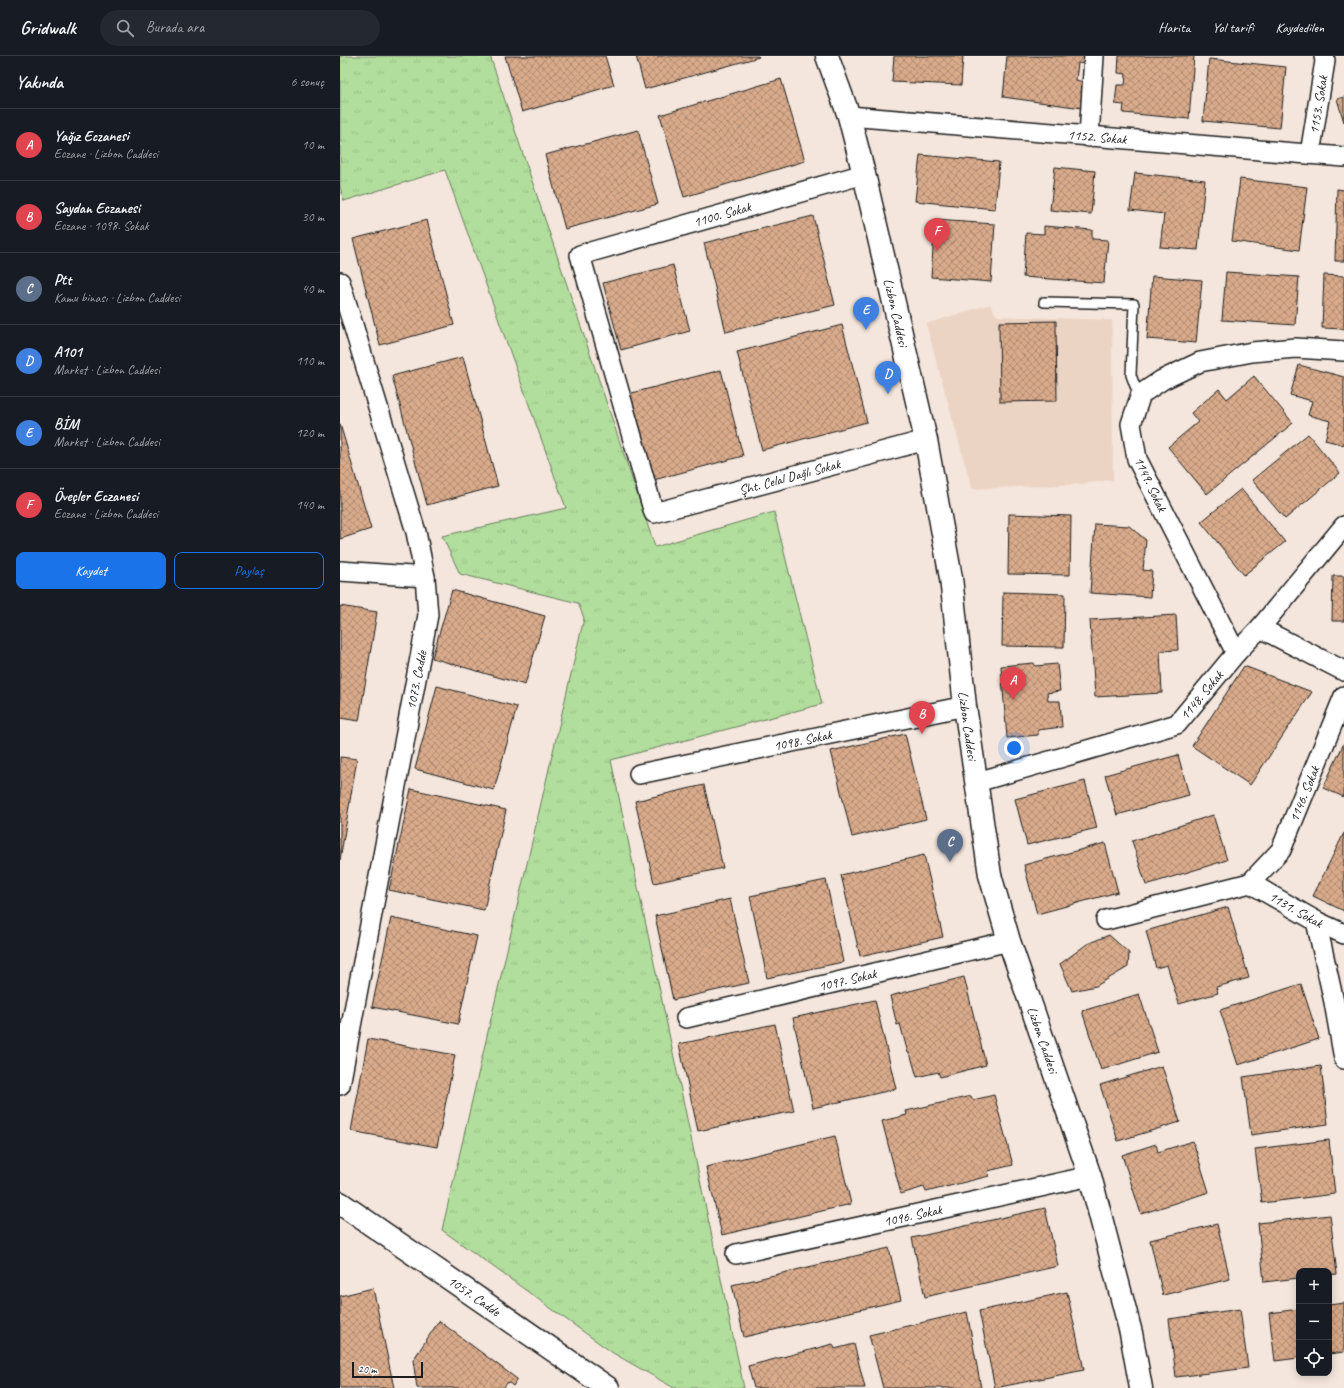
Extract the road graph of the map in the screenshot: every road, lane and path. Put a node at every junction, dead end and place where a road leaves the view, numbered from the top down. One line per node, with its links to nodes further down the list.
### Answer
1 (827, 56): 4 (main road, Lizbon Caddesi)
2 (1094, 56): 5 (street)
3 (1324, 56): 6 (street, 1153. Sokak)
4 (850, 116): 5 (street, 1152. Sokak); 8 (main road, Lizbon Caddesi)
5 (1089, 137): 6 (street, 1152. Sokak)
6 (1310, 154): 7 (street, 1152. Sokak)
7 (1344, 157)
8 (864, 174): 13 (main road, Lizbon Caddesi); 14 (street, 1100. Sokak)
9 (340, 282): 17 (street, 1073. Cadde)
10 (1044, 302): 12 (lane)
11 (1344, 351): 12 (street)
12 (1141, 394): 19 (street, 1149. Sokak)
13 (926, 440): 14 (street, Şht. Celal Dağlı Sokak); 22 (main road, Lizbon Caddesi)
14 (654, 513)
15 (1344, 526): 18 (street, 1148. Sokak)
16 (340, 571): 17 (street)
17 (425, 577): 32 (street, 1073. Cadde)
18 (1260, 628): 19 (street, 1148. Sokak); 20 (street)
19 (1236, 653): 24 (street, 1148. Sokak)
20 (1344, 671)
21 (1344, 696): 25 (street, 1146. Sokak)
22 (965, 706): 23 (street, 1098. Sokak); 24 (main road, Lizbon Caddesi)
23 (639, 774)
24 (977, 782): 29 (main road, Lizbon Caddesi)
25 (1250, 883): 26 (street); 27 (street, 1131. Sokak)
26 (1106, 920)
27 (1316, 921): 28 (street, 1131. Sokak); 31 (street)
28 (1344, 934)
29 (1008, 941): 30 (street, 1097. Sokak); 33 (main road, Lizbon Caddesi)
30 (686, 1018)
31 (1344, 1059)
32 (340, 1085)
33 (1090, 1176): 35 (street, 1096. Sokak); 37 (main road, Lizbon Caddesi)
34 (340, 1203): 36 (main road, 1057. Cadde)
35 (736, 1254)
36 (608, 1388)
37 (1140, 1388)

